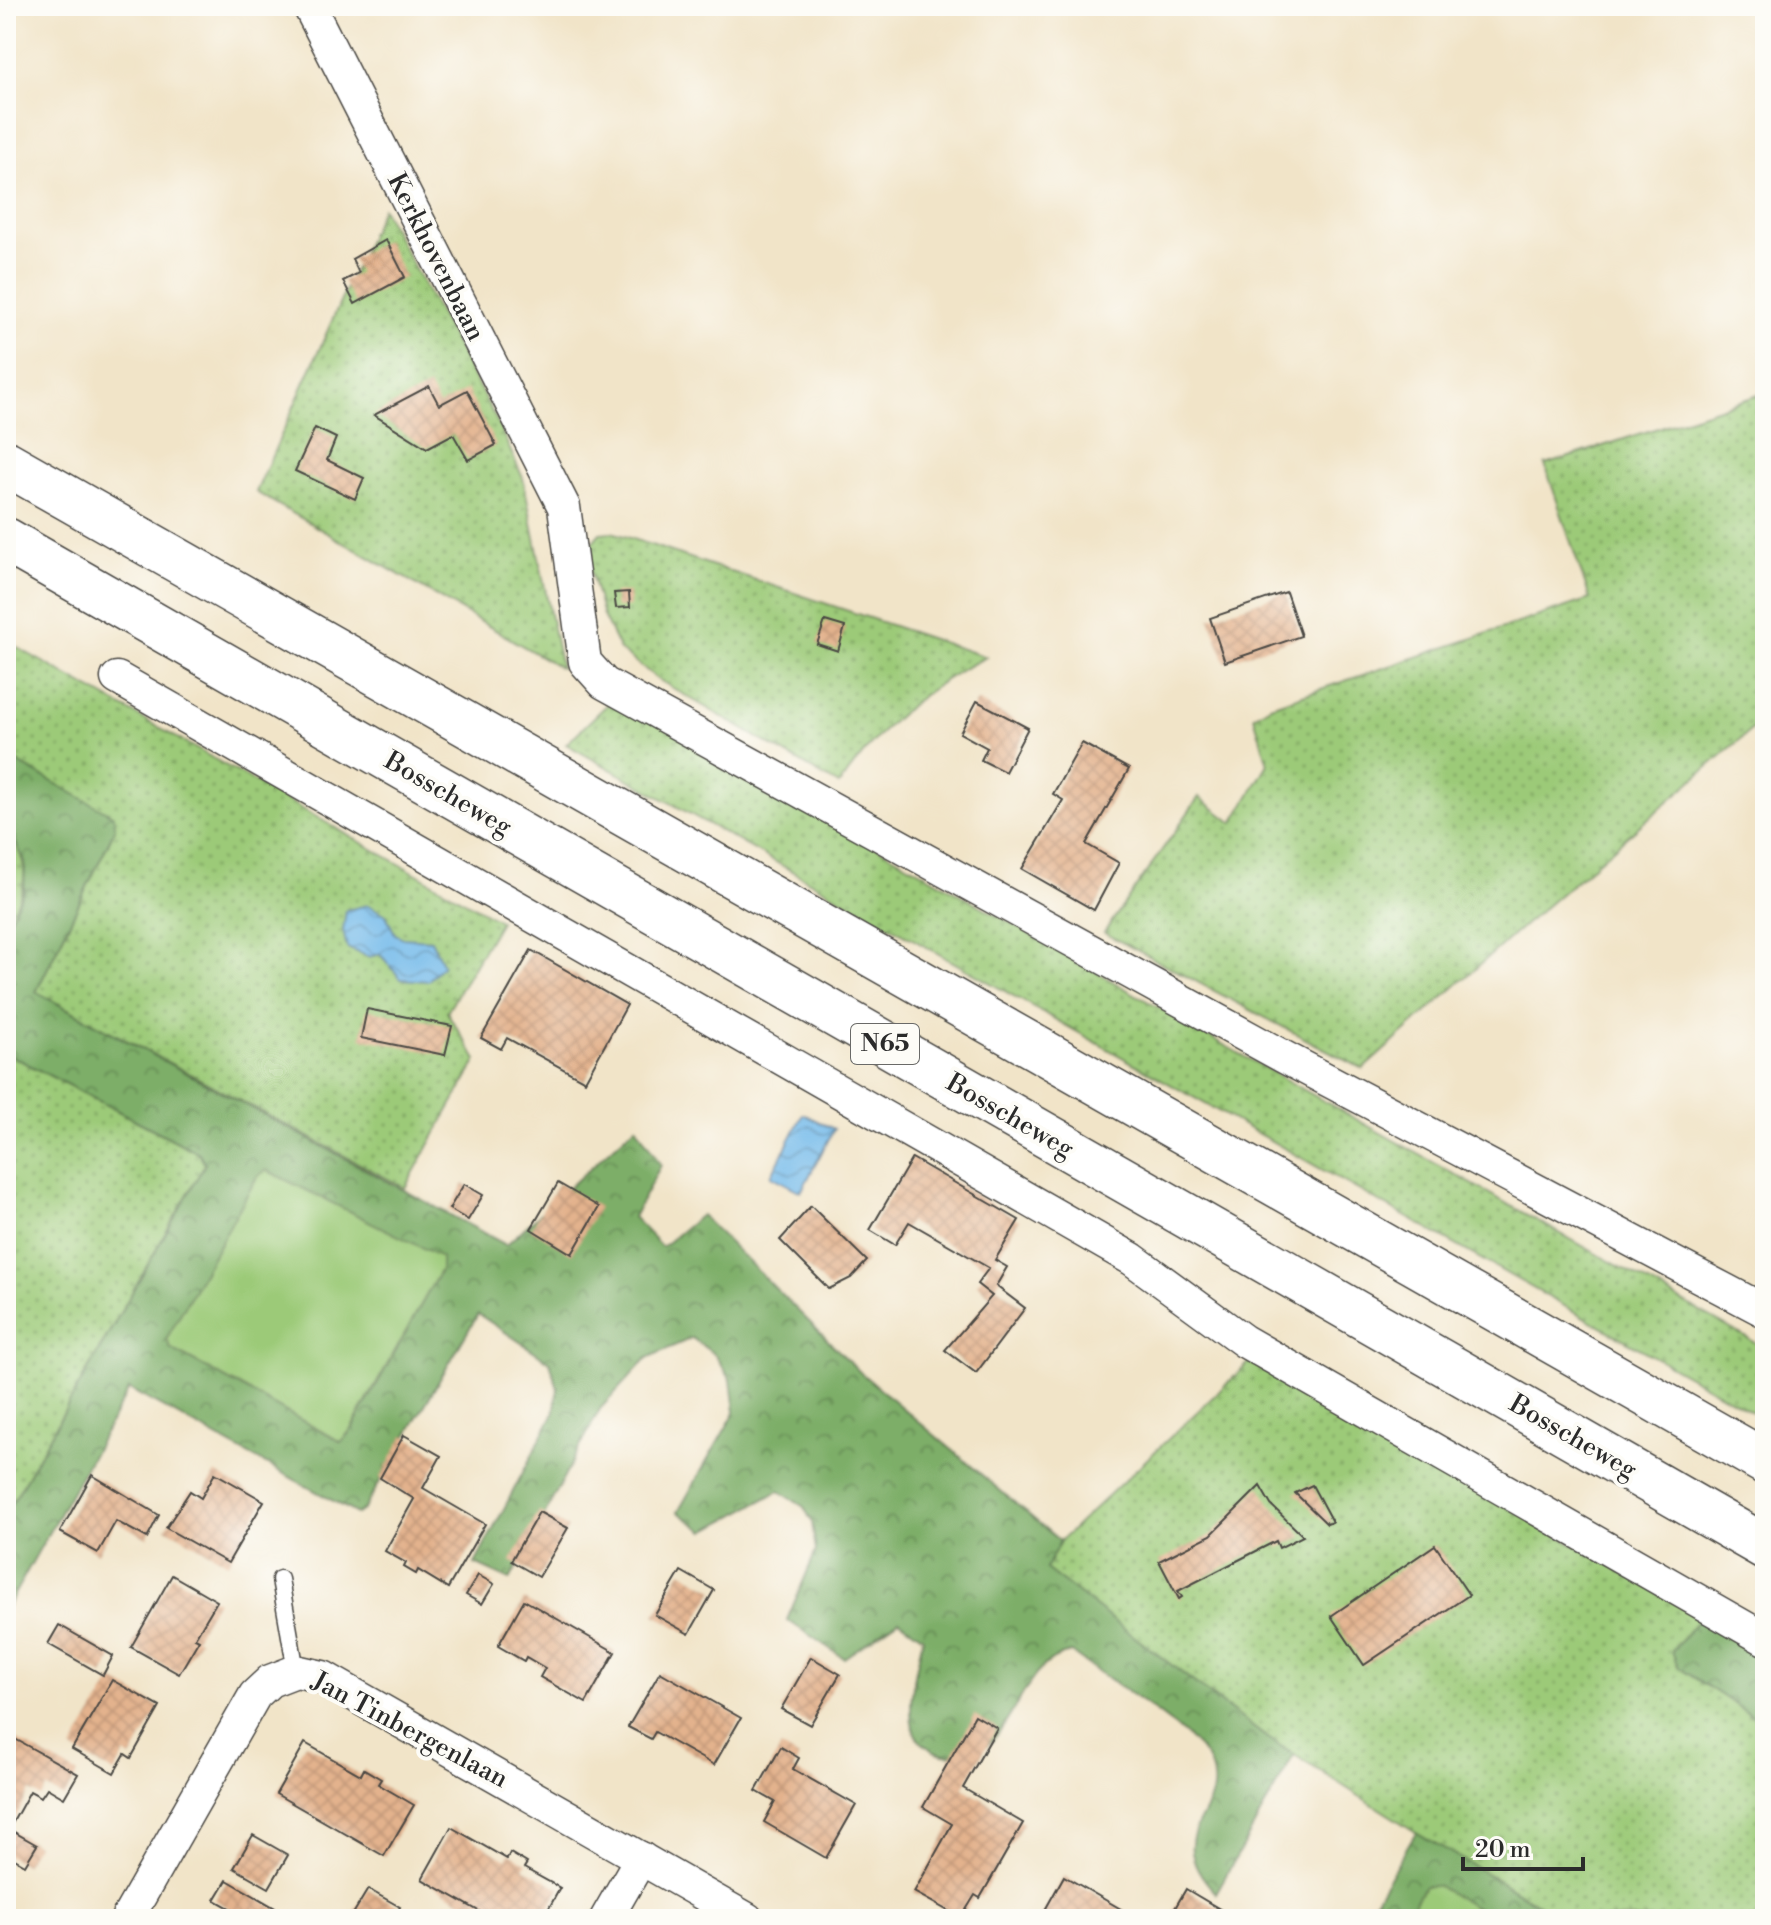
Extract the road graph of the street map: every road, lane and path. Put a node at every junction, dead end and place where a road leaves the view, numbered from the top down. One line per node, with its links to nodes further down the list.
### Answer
1 (309, 6): 5 (street, Kerkhovenbaan)
2 (6, 463): 6 (main road, N65)
3 (6, 540): 7 (main road, Bosscheweg / N65)
4 (117, 678): 9 (street)
5 (1765, 1311)
6 (1765, 1462)
7 (1765, 1547)
8 (280, 1579): 10 (lane)
9 (1765, 1639)
10 (296, 1671): 11 (street, Jan Tinbergenlaan); 12 (street, Jan Tinbergenlaan)
11 (641, 1858): 13 (street); 14 (street, Jan Tinbergenlaan)
12 (127, 1919)
13 (606, 1919)
14 (747, 1919)

